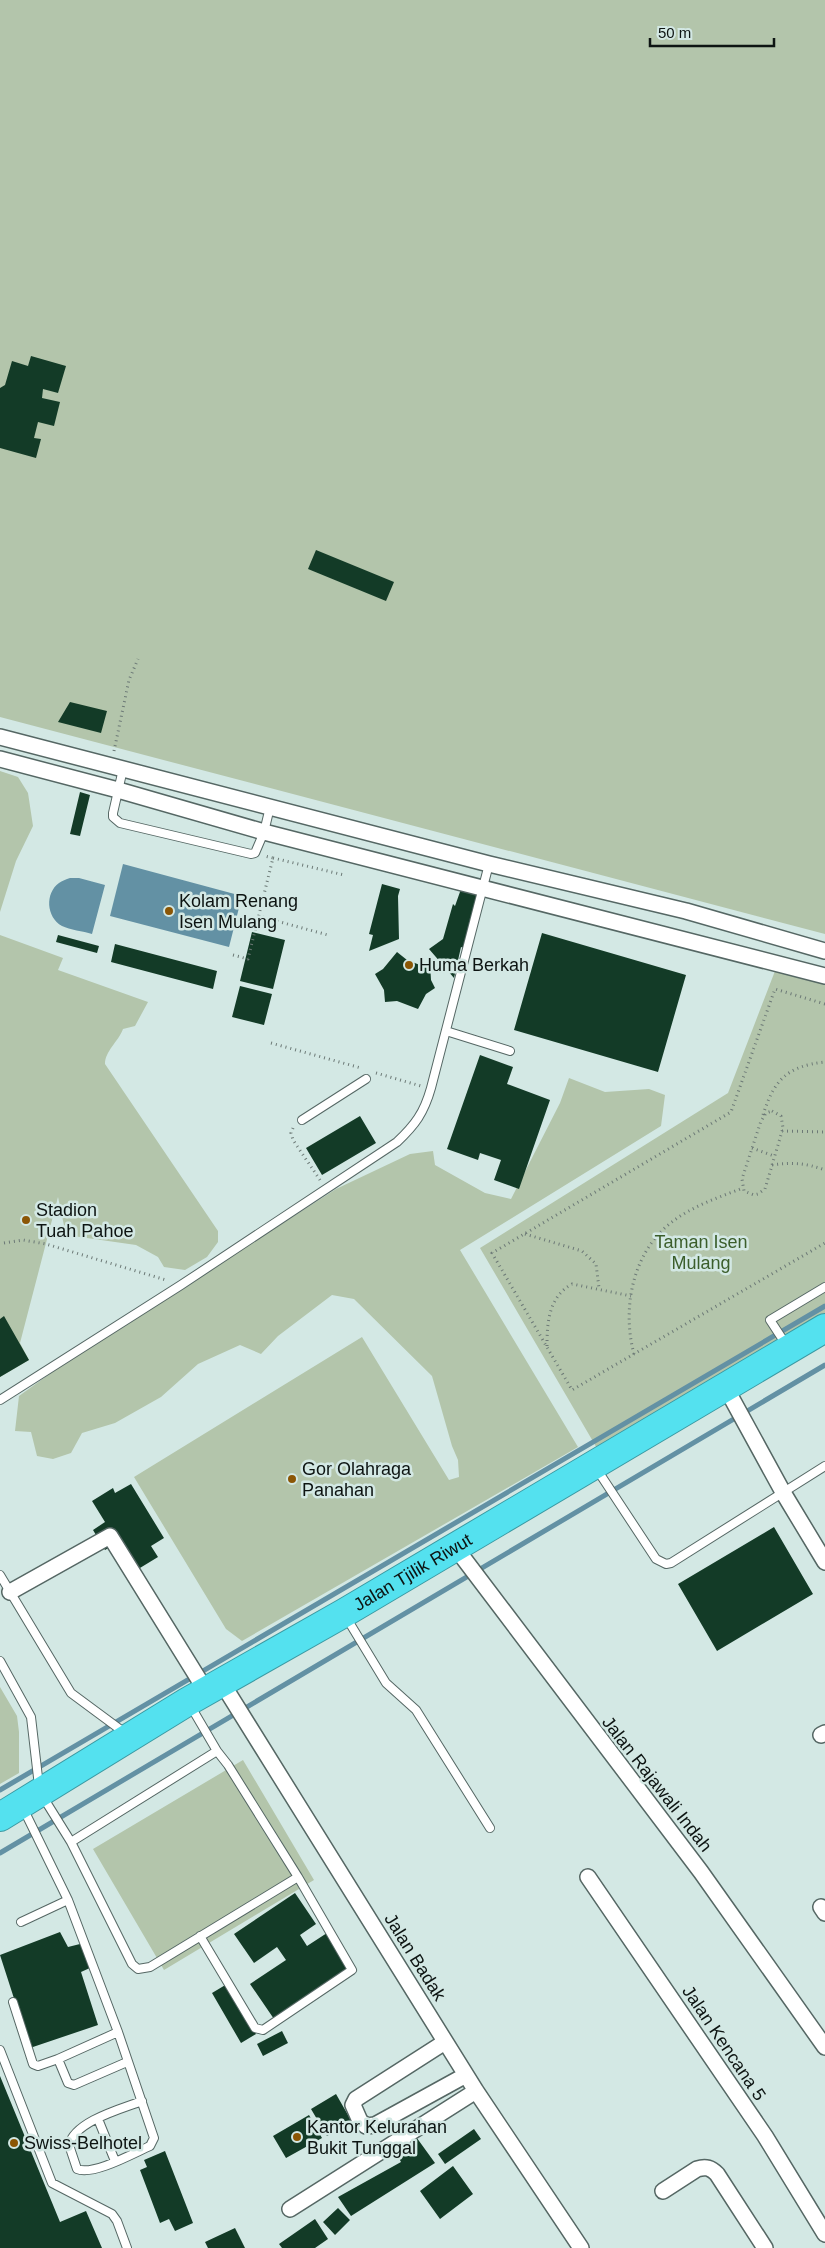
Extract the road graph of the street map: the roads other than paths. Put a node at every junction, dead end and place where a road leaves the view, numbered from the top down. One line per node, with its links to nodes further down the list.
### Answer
1 (0, 737): 3 (street)
2 (0, 759): 4 (street)
3 (116, 767): 4 (lane); 5 (street)
4 (118, 790): 6 (street); 6 (lane)
5 (270, 807): 6 (lane); 7 (street)
6 (264, 832): 8 (street)
7 (489, 864): 8 (lane); 9 (street)
8 (482, 889): 10 (street); 11 (lane)
9 (825, 951)
10 (825, 976)
11 (446, 1031): 12 (lane); 19 (lane)
12 (510, 1051)
13 (366, 1078): 14 (lane)
14 (302, 1120)
15 (825, 1287): 17 (lane)
16 (825, 1328): 17 (highway, Jalan Tjilik Riwut)
17 (788, 1350): 18 (highway, Jalan Tjilik Riwut)
18 (726, 1388): 20 (highway, Jalan Tjilik Riwut); 22 (street)
19 (0, 1400)
20 (594, 1465): 22 (lane); 23 (highway, Jalan Tjilik Riwut)
21 (825, 1466): 22 (lane)
22 (784, 1494): 24 (street)
23 (455, 1547): 27 (highway, Jalan Tjilik Riwut); 43 (street, Jalan Rajawali Indah)
24 (825, 1562)
25 (0, 1575): 26 (lane)
26 (5, 1594): 29 (street, Jalan Badak); 30 (lane)
27 (344, 1613): 29 (highway, Jalan Tjilik Riwut); 33 (lane)
28 (0, 1661): 32 (lane)
29 (202, 1687): 30 (highway, Jalan Tjilik Riwut); 31 (lane); 42 (street, Jalan Badak)
30 (130, 1737): 32 (highway, Jalan Tjilik Riwut)
31 (217, 1751): 34 (lane); 35 (lane)
32 (20, 1804): 34 (lane); 37 (lane)
33 (490, 1828)
34 (71, 1842): 39 (lane)
35 (298, 1877): 39 (lane); 39 (lane)
36 (588, 1877): 54 (street, Jalan Kencana 5)
37 (68, 1900): 38 (lane); 41 (lane)
38 (21, 1922)
39 (200, 1936)
40 (13, 2002): 45 (lane)
41 (118, 2032): 45 (lane); 46 (lane)
42 (445, 2042): 47 (street, Jalan Badak); 47 (street)
43 (825, 2047)
44 (0, 2050): 55 (lane)
45 (58, 2059): 46 (lane)
46 (127, 2062): 49 (lane)
47 (466, 2074): 48 (street, Jalan Badak)
48 (476, 2091): 53 (street); 56 (street, Jalan Badak)
49 (142, 2101): 50 (lane); 51 (lane)
50 (98, 2118): 51 (lane); 51 (lane)
51 (115, 2161)
52 (663, 2191): 57 (street)
53 (290, 2209)
54 (825, 2234)
55 (127, 2248)
56 (581, 2248)
57 (765, 2248)

